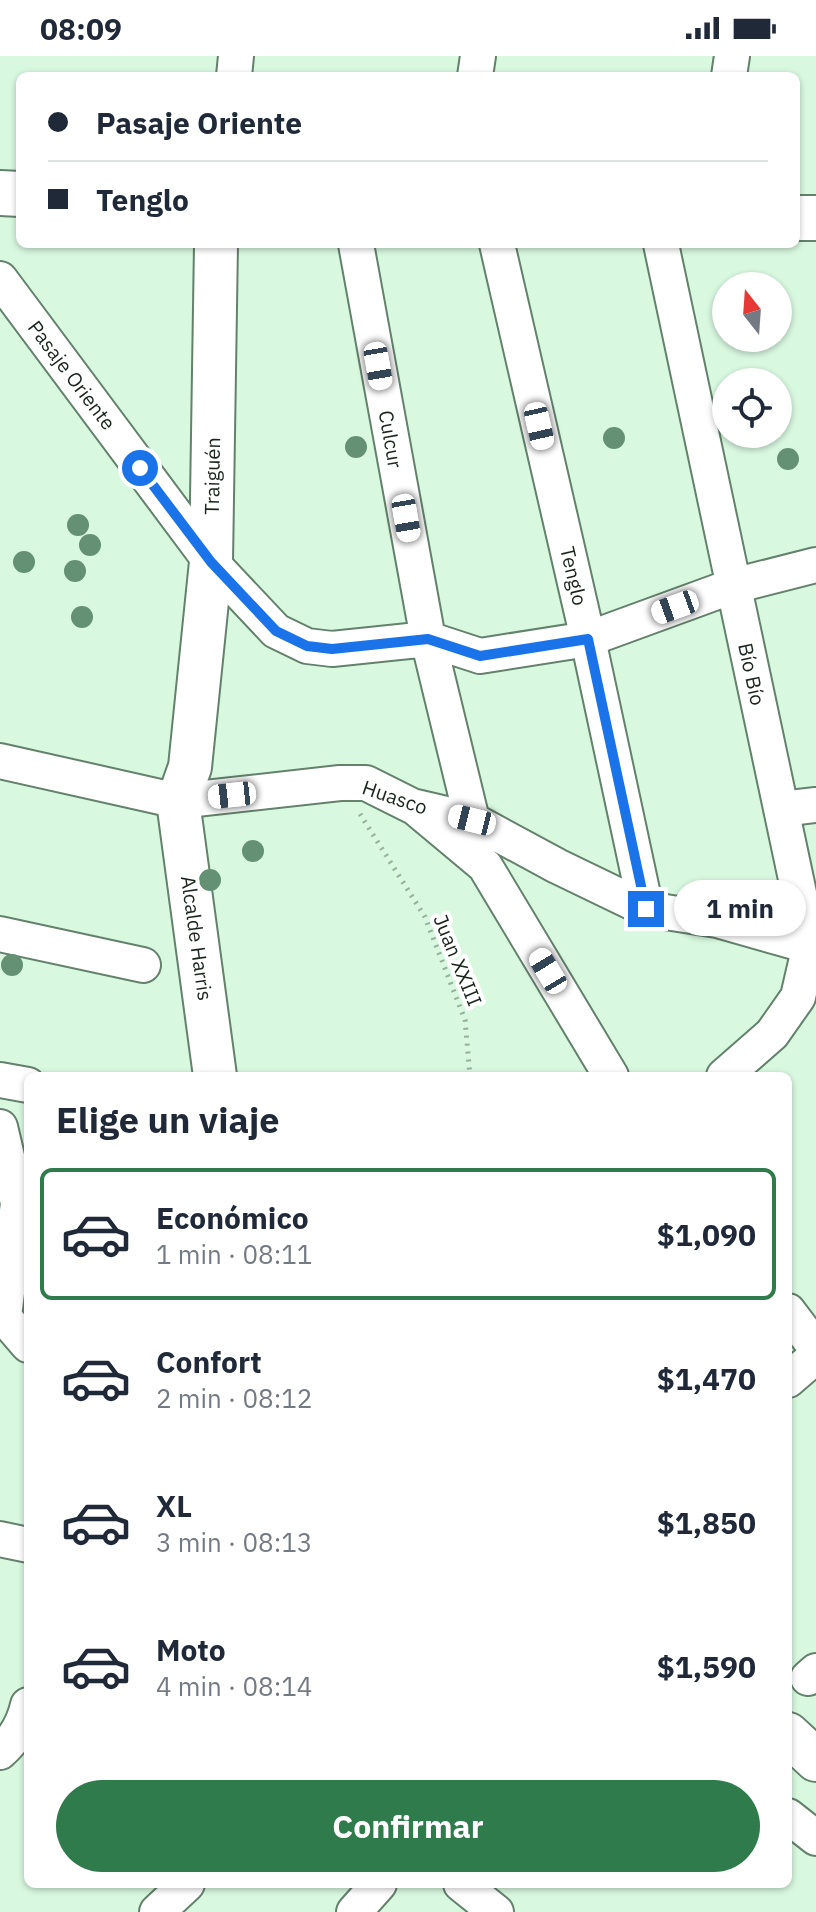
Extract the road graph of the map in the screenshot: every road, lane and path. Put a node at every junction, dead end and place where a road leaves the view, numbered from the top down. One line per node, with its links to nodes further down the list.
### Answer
1 (216, 248): 6 (street, Traiguén)
2 (357, 248): 9 (street, Culcur)
3 (498, 248): 10 (street, Tenglo)
4 (662, 248): 8 (street, Bío Bío)
5 (0, 279): 6 (street, Pasaje Oriente)
6 (211, 562): 9 (street, Pasaje Oriente); 13 (street, Traiguén)
7 (816, 565): 8 (street, Pasaje Oriente)
8 (733, 586): 10 (street, Pasaje Oriente); 16 (street, Bío Bío)
9 (428, 639): 10 (street, Pasaje Oriente); 17 (street, Culcur)
10 (588, 639): 18 (street, Tenglo)
11 (0, 761): 13 (street, Huasco)
12 (340, 783): 13 (street, Huasco); 15 (street, Huasco); 23 (path, Juan XXIII)
13 (178, 801): 22 (street, Alcalde Harris)
14 (816, 805): 16 (street)
15 (412, 806): 17 (street, Huasco); 24 (street)
16 (781, 809): 20 (street, Bío Bío)
17 (472, 820): 18 (street, Huasco)
18 (646, 909): 20 (street, Huasco)
19 (0, 934): 21 (street)
20 (813, 947): 25 (street, Bío Bío)
21 (143, 965)
22 (214, 1072)
23 (470, 1072)
24 (609, 1072)
25 (729, 1072)
26 (0, 1080): 27 (street)
27 (24, 1084)
28 (0, 1127): 29 (street)
29 (23, 1204): 31 (street)
30 (792, 1316): 33 (street)
31 (2, 1317): 32 (street)
32 (24, 1341)
33 (816, 1348)
34 (816, 1356): 35 (street)
35 (792, 1377)
36 (0, 1539): 37 (street)
37 (24, 1544)
38 (24, 1719): 40 (street)
39 (792, 1738): 41 (street)
40 (0, 1752)
41 (816, 1760)
42 (792, 1819): 43 (street)
43 (816, 1838)
44 (183, 1888): 47 (street)
45 (375, 1888): 48 (street)
46 (466, 1888): 49 (street)
47 (157, 1912)
48 (354, 1912)
49 (496, 1912)

